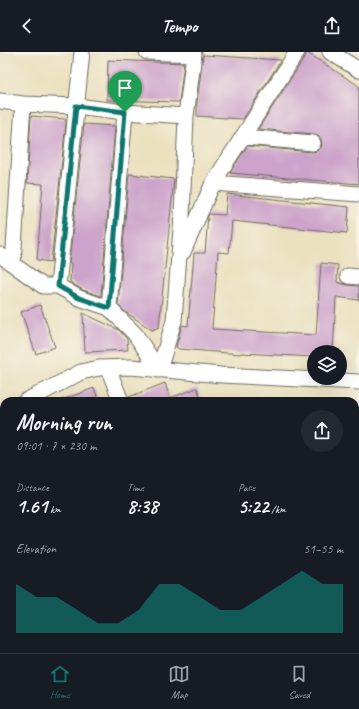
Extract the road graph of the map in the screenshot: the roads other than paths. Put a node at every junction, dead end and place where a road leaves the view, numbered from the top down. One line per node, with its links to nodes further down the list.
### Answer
1 (82, 52): 8 (street)
2 (147, 52): 10 (street)
3 (297, 52): 11 (street)
4 (330, 52): 5 (street)
5 (359, 70)
6 (0, 101): 7 (street)
7 (23, 104): 8 (street); 17 (street)
8 (76, 106): 9 (street); 18 (street)
9 (125, 112): 10 (street); 19 (street)
10 (186, 116): 16 (street)
11 (244, 137): 12 (street); 13 (street)
12 (313, 143)
13 (213, 184): 14 (street); 16 (street)
14 (359, 194)
15 (0, 255): 17 (street)
16 (179, 260): 21 (street)
17 (13, 264): 18 (street)
18 (58, 286): 19 (street)
19 (109, 308): 21 (street)
20 (108, 368): 21 (street); 23 (street); 24 (street)
21 (159, 370): 22 (street)
22 (359, 382)
23 (33, 397)
24 (119, 397)

